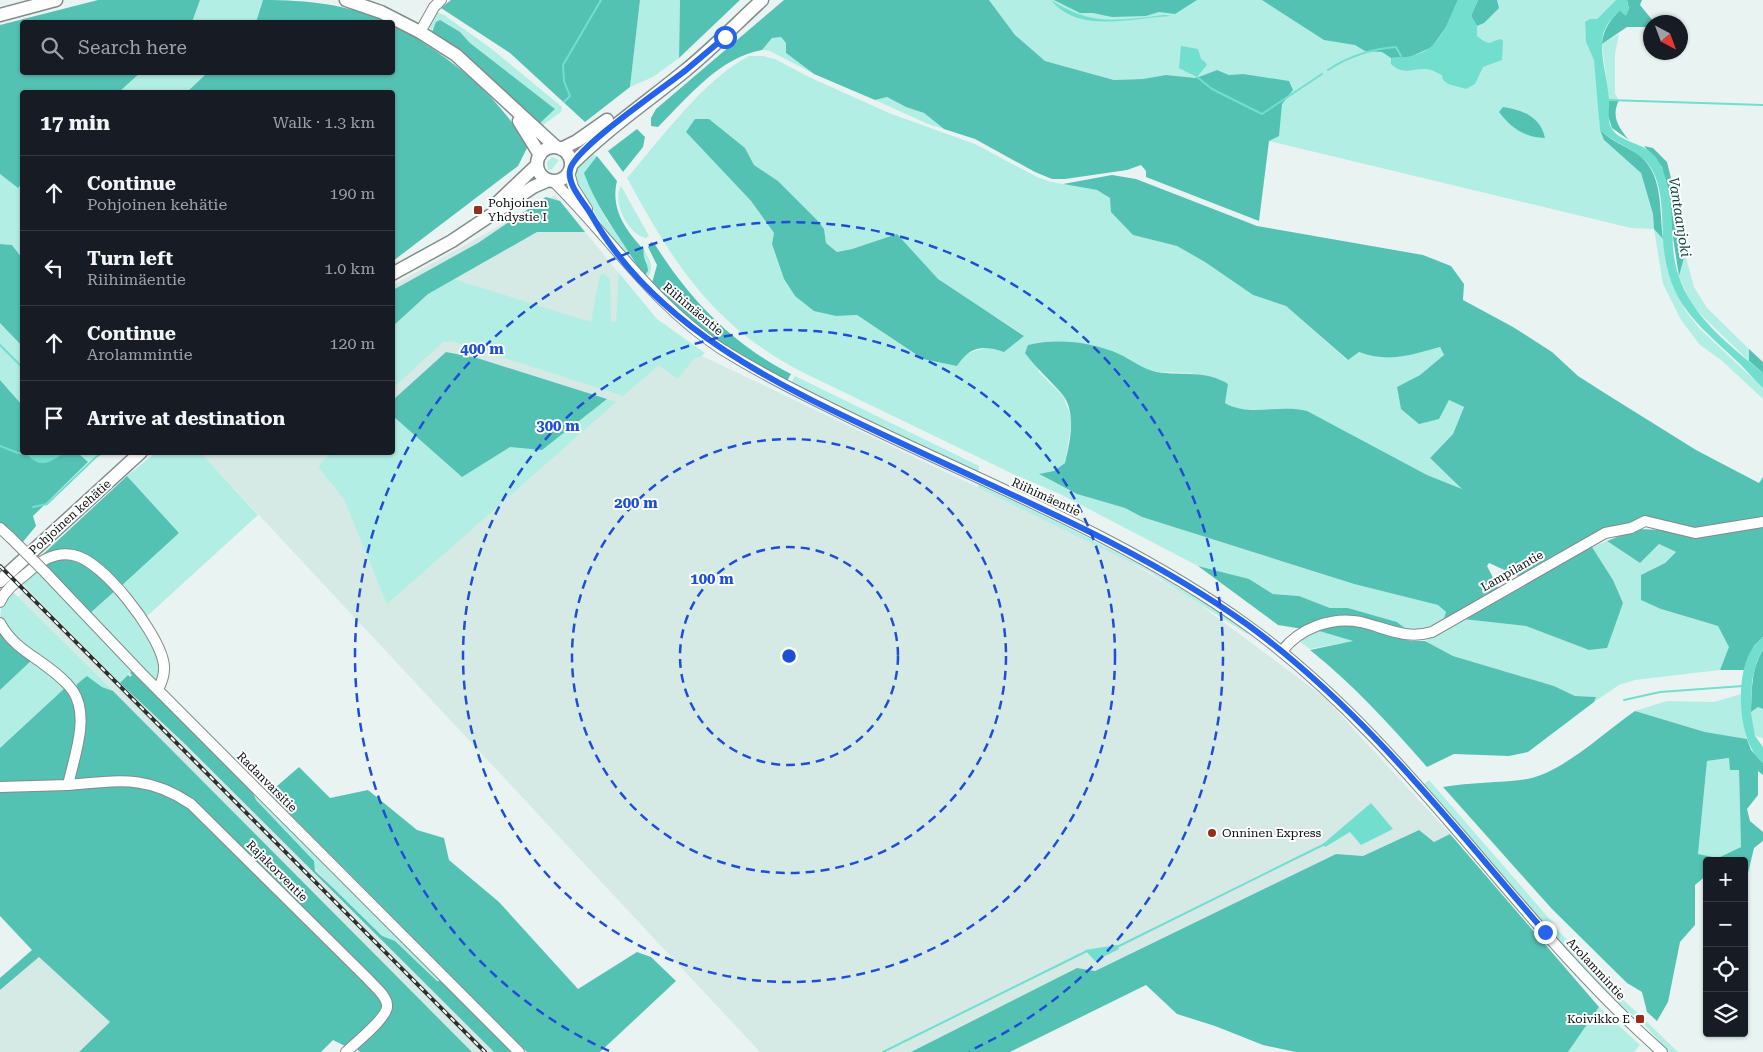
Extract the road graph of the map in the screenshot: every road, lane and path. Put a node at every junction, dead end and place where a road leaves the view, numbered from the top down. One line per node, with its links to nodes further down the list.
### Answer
1 (56, 0): 5 (main road)
2 (346, 0): 7 (main road)
3 (441, 0): 7 (street)
4 (762, 0): 6 (main road)
5 (0, 15)
6 (741, 20): 9 (main road); 11 (main road)
7 (420, 32): 8 (main road)
8 (510, 106): 9 (main road); 10 (main road)
9 (558, 148): 10 (main road); 11 (main road)
10 (539, 160): 12 (main road); 14 (main road)
11 (570, 168): 12 (main road); 13 (street, Riihimäentie)
12 (551, 180): 13 (street, Riihimäentie); 14 (main road)
13 (598, 227): 22 (street, Riihimäentie)
14 (409, 264): 15 (main road)
15 (395, 272)
16 (138, 455): 19 (main road, Pohjoinen kehätie)
17 (1763, 522): 22 (street, Lampilantie)
18 (0, 528): 23 (street, Radanvarsitie, bridge)
19 (0, 581)
20 (0, 602): 23 (street)
21 (0, 623): 24 (street)
22 (1282, 651): 26 (street, Riihimäentie)
23 (158, 689): 28 (street, Radanvarsitie)
24 (68, 785): 25 (street, Rajakorventie); 27 (street, Rajakorventie)
25 (0, 787)
26 (1458, 830): 29 (street, Arolammintie)
27 (346, 1052)
28 (519, 1052)
29 (1662, 1052)

